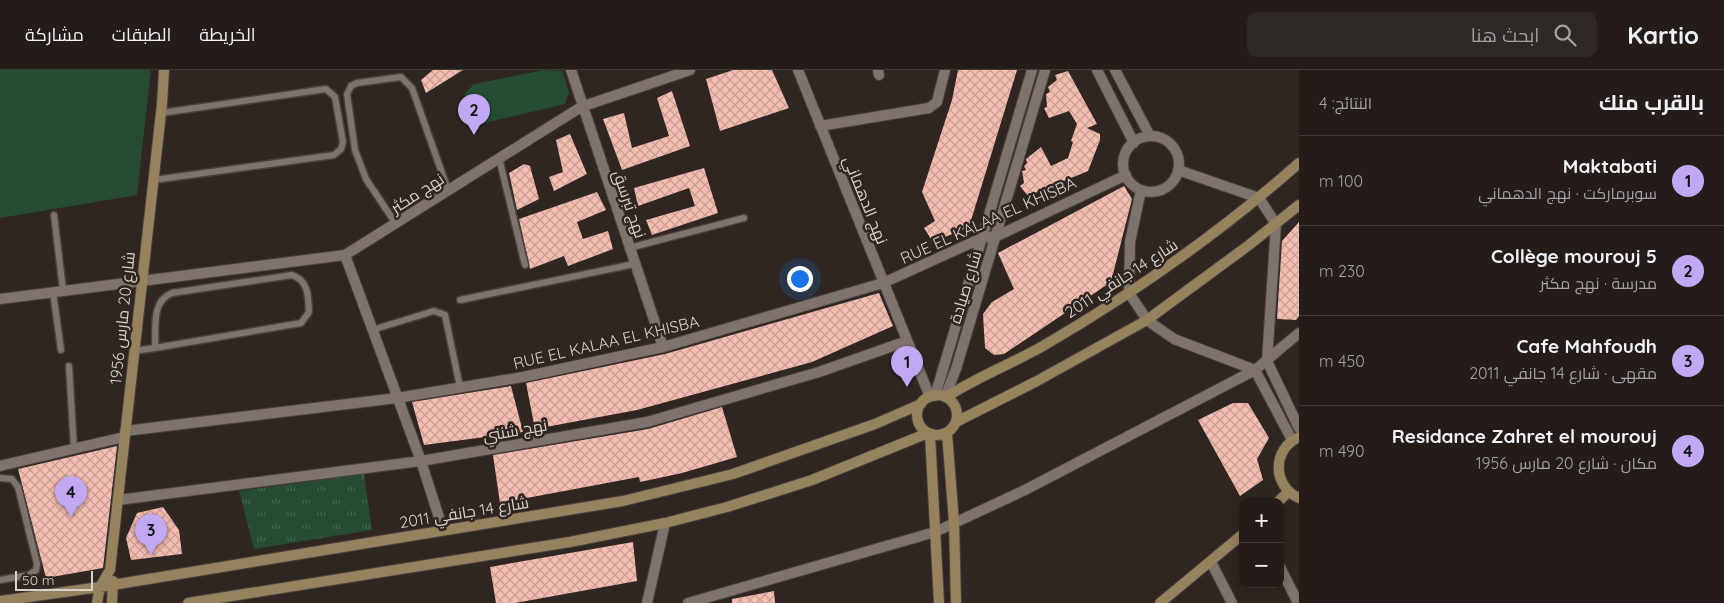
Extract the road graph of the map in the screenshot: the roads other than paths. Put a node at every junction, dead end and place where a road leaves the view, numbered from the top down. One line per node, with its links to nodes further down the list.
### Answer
1 (164, 70): 11 (street, شارع 20 مارس 1956)
2 (571, 70): 10 (street, نهج تبرسق)
3 (690, 70): 10 (street, نهج مكثر)
4 (798, 70): 12 (street, نهج الدهماني)
5 (946, 70): 12 (street)
6 (1032, 70): 29 (street, شارع صيادة)
7 (1045, 70): 28 (street, شارع صيادة)
8 (1097, 70): 14 (street)
9 (1115, 70): 13 (street)
10 (582, 107): 15 (street, نهج مكثر); 30 (street, نهج تبرسق)
11 (161, 113): 19 (street, شارع 20 مارس 1956); 19 (lane)
12 (820, 126): 35 (street, نهج الدهماني)
13 (1150, 136): 14 (street); 17 (street)
14 (1134, 143): 18 (street)
15 (499, 158): 20 (street, نهج مكثر); 33 (lane)
16 (1299, 163): 22 (street, شارع 14 جانفي 2011)
17 (1178, 170): 21 (street); 22 (street)
18 (1126, 175): 21 (street); 28 (street, RUE EL KALAA EL KHISBA)
19 (154, 180): 34 (street, شارع 20 مارس 1956)
20 (448, 190): 26 (street, نهج مكثر); 26 (lane)
21 (1141, 190): 37 (street)
22 (1259, 198): 27 (street); 37 (street, شارع 14 جانفي 2011)
23 (1299, 205): 27 (street)
24 (54, 215): 36 (lane)
25 (744, 218): 30 (lane)
26 (396, 224): 31 (street, نهج مكثر)
27 (1276, 224): 40 (street); 48 (street)
28 (997, 236): 29 (street, RUE EL KALAA EL KHISBA); 52 (street, شارع صيادة)
29 (982, 238): 35 (street, RUE EL KALAA EL KHISBA); 52 (street, شارع صيادة)
30 (629, 248): 32 (street, نهج تبرسق)
31 (345, 255): 34 (street, نهج مكثر); 41 (street)
32 (634, 264): 39 (lane); 44 (street, نهج تبرسق)
33 (525, 265)
34 (141, 280): 36 (street, نهج مكثر); 47 (street, شارع 20 مارس 1956)
35 (884, 282): 43 (street, نهج الدهماني); 44 (street, RUE EL KALAA EL KHISBA)
36 (58, 291): 38 (street, نهج مكثر); 46 (lane)
37 (1128, 293): 40 (street); 52 (street, شارع 14 جانفي 2011)
38 (0, 298)
39 (460, 300)
40 (1147, 320): 50 (street); 55 (street)
41 (372, 330): 51 (lane); 53 (street)
42 (1299, 333): 48 (street)
43 (908, 340): 52 (street, نهج الدهماني); 62 (street, نهج شنني)
44 (663, 347): 51 (street, RUE EL KALAA EL KHISBA)
45 (155, 348): 45 (lane); 47 (lane)
46 (61, 350)
47 (134, 351): 58 (street, شارع 20 مارس 1956)
48 (1267, 361): 50 (street); 56 (street)
49 (69, 366): 61 (lane)
50 (1255, 370): 60 (street); 69 (street)
51 (460, 387): 53 (street, RUE EL KALAA EL KHISBA)
52 (939, 397): 54 (street); 55 (street)
53 (397, 398): 58 (street, RUE EL KALAA EL KHISBA); 62 (street)
54 (921, 404): 59 (street); 71 (street, شارع 14 جانفي 2011)
55 (956, 422): 57 (street)
56 (1299, 428)
57 (948, 432): 59 (street); 69 (street)
58 (125, 434): 61 (street, RUE EL KALAA EL KHISBA); 68 (street, شارع 20 مارس 1956)
59 (929, 434): 70 (street); 72 (street)
60 (1296, 439): 65 (street)
61 (74, 449): 63 (street, RUE EL KALAA EL KHISBA)
62 (421, 461): 68 (street, نهج شنني); 71 (street)
63 (0, 466)
64 (0, 478): 77 (lane)
65 (1288, 492): 66 (street); 67 (street)
66 (1282, 498)
67 (1299, 498)
68 (118, 500): 75 (street, شارع 20 مارس 1956)
69 (954, 522): 72 (street); 87 (street)
70 (665, 523): 83 (street); 84 (street)
71 (443, 530): 78 (street, شارع 14 جانفي 2011)
72 (935, 532): 85 (street); 86 (street)
73 (1239, 538): 74 (street)
74 (1211, 562): 88 (street); 89 (street)
75 (110, 570): 78 (street, شارع 20 مارس 1956); 79 (street, شارع 20 مارس 1956)
76 (1284, 575): 90 (street)
77 (0, 580)
78 (115, 585): 79 (street, شارع 14 جانفي 2011); 82 (street)
79 (100, 587): 80 (street, شارع 14 جانفي 2011); 81 (street, شارع 20 مارس 1956)
80 (0, 601)
81 (97, 603)
82 (112, 603)
83 (188, 603)
84 (647, 603)
85 (688, 603)
86 (939, 603)
87 (956, 603)
88 (1160, 603)
89 (1232, 603)
90 (1298, 603)

